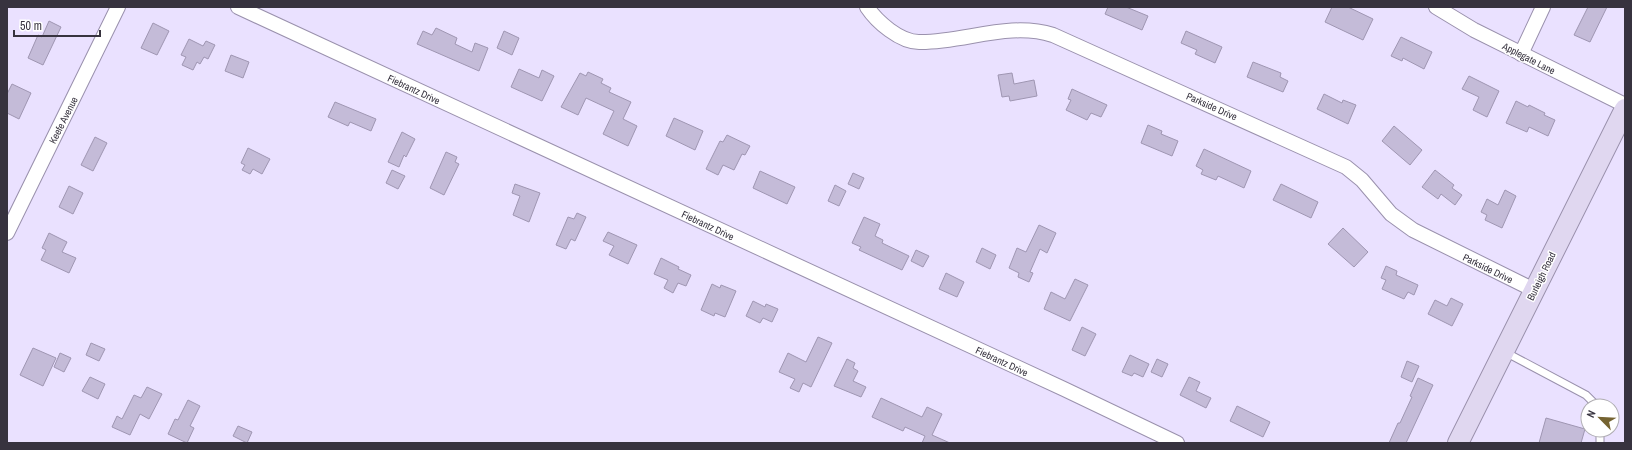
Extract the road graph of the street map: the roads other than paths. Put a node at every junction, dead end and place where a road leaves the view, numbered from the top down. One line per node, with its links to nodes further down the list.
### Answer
1 (118, 7): 9 (street, Keefe Avenue)
2 (238, 7): 13 (street, Fiebrantz Drive)
3 (867, 7): 10 (street, Parkside Drive)
4 (1436, 7): 6 (street, Applegate Lane)
5 (1543, 7): 6 (street)
6 (1521, 54): 7 (street, Applegate Lane)
7 (1625, 105)
8 (1625, 109): 10 (street, Burleigh Road)
9 (7, 233)
10 (1534, 290): 11 (street, Burleigh Road)
11 (1505, 352): 12 (lane); 14 (street, Burleigh Road)
12 (1589, 398)
13 (1178, 443)
14 (1458, 443)

